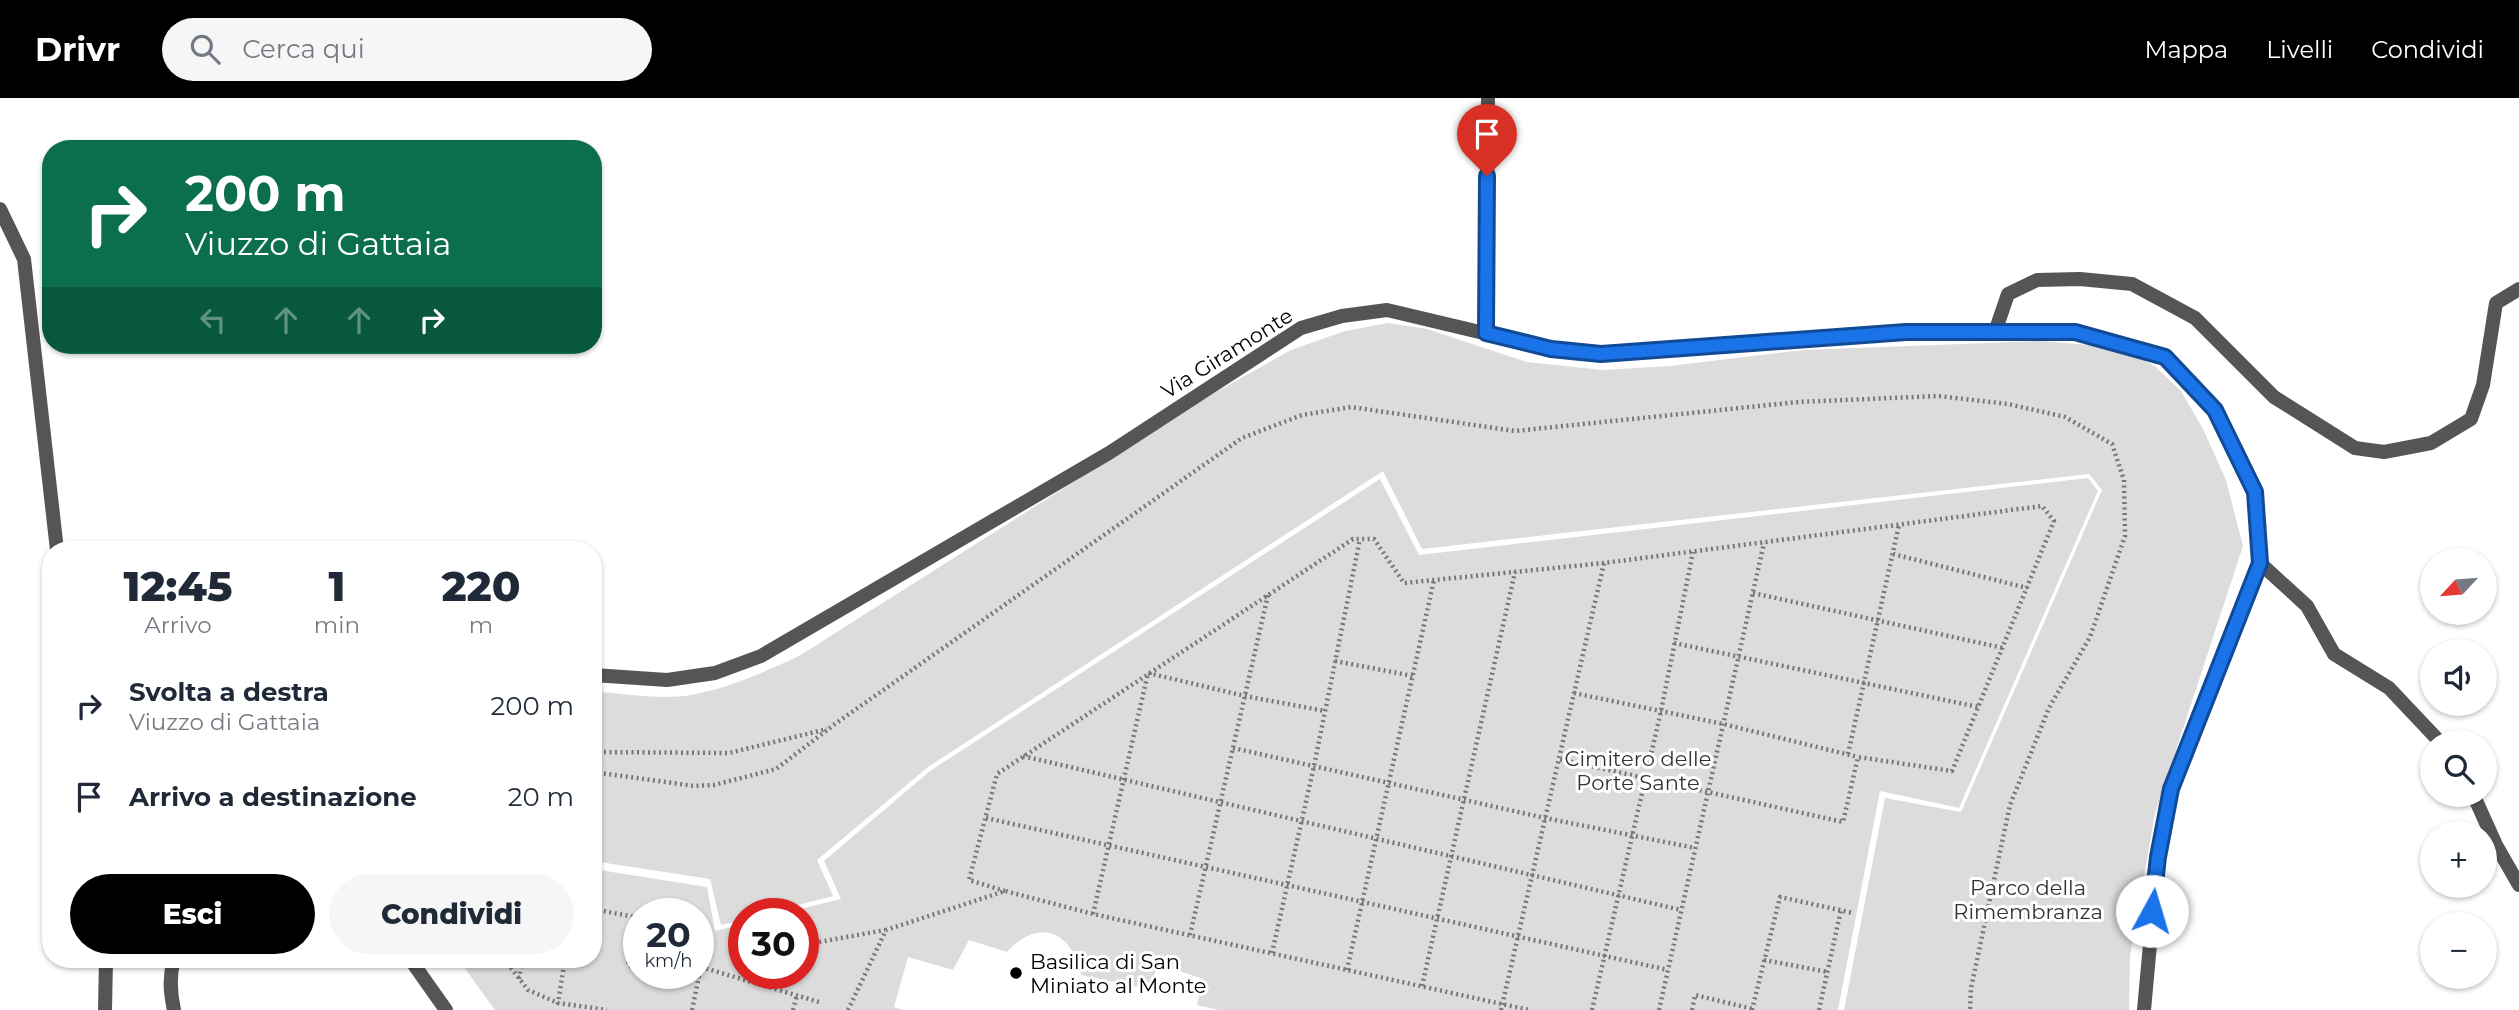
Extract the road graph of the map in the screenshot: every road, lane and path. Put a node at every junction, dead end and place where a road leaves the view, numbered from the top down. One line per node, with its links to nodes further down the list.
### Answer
1 (1488, 98): 5 (street)
2 (0, 209): 8 (street)
3 (2519, 289): 4 (street)
4 (1995, 332): 5 (street, Via Giramonte); 13 (street, Via Giramonte)
5 (1486, 333): 25 (street, Via Giramonte)
6 (1899, 525): 9 (path); 11 (path); 16 (path)
7 (1360, 538): 15 (path); 18 (path); 23 (path)
8 (56, 541)
9 (1764, 543): 10 (path); 17 (path)
10 (1693, 552): 12 (path); 20 (path)
11 (1893, 554): 16 (path); 19 (path)
12 (1604, 563): 14 (path); 28 (path)
13 (2260, 563): 35 (street); 111 (street, Via Giramonte)
14 (1515, 572): 15 (path); 48 (path)
15 (1434, 580): 26 (path)
16 (2027, 588): 21 (path)
17 (1753, 593): 19 (path); 22 (path)
18 (1268, 594): 24 (path); 29 (path)
19 (1878, 620): 21 (path); 27 (path)
20 (1674, 643): 22 (path); 32 (path)
21 (2003, 648): 30 (path)
22 (1738, 657): 27 (path); 33 (path)
23 (1335, 661): 26 (path); 31 (path)
24 (1148, 673): 29 (path); 39 (path); 44 (path)
25 (602, 676)
26 (1413, 677): 46 (path)
27 (1864, 684): 30 (path); 38 (path)
28 (1574, 693): 32 (path); 41 (path)
29 (1245, 696): 31 (path); 36 (path)
30 (1978, 707): 40 (path)
31 (1325, 710): 42 (path)
32 (1661, 711): 33 (path); 45 (path)
33 (1723, 724): 38 (path); 47 (path)
34 (830, 728): 37 (path); 43 (path); 110 (path)
35 (2429, 730)
36 (1233, 748): 42 (path); 49 (path)
37 (602, 752)
38 (1848, 754): 40 (path)
39 (1022, 756): 44 (path); 51 (path)
40 (1858, 757): 47 (path)
41 (1559, 758): 45 (path); 52 (path)
42 (1314, 766): 46 (path); 53 (path)
43 (602, 773)
44 (1124, 779): 49 (path); 56 (path)
45 (1645, 779): 47 (path); 54 (path)
46 (1389, 783): 48 (path); 55 (path)
47 (1707, 793): 57 (path)
48 (1464, 800): 52 (path); 58 (path)
49 (1220, 803): 53 (path); 59 (path)
50 (2479, 807): 62 (street)
51 (986, 818): 56 (path); 63 (path)
52 (1545, 818): 54 (path); 60 (path)
53 (1301, 821): 55 (path); 61 (path)
54 (1632, 836): 57 (path); 64 (path)
55 (1376, 839): 58 (path); 65 (path)
56 (1110, 844): 59 (path); 70 (path)
57 (1695, 848): 66 (path)
58 (1451, 857): 60 (path); 72 (path)
59 (1206, 866): 61 (path); 74 (path)
60 (1532, 876): 64 (path); 75 (path)
61 (1288, 883): 65 (path); 77 (path)
62 (2519, 885)
63 (1005, 891): 70 (path); 73 (path)
64 (1618, 896): 66 (path); 78 (path)
65 (1362, 900): 72 (path); 86 (path)
66 (1681, 910): 87 (path)
67 (602, 911): 71 (path)
68 (1841, 911): 69 (path); 79 (path); 89 (path)
69 (1853, 913)
70 (1093, 914): 74 (path)
71 (623, 915)
72 (1438, 917): 75 (path); 91 (path)
73 (886, 930): 76 (path); 104 (path)
74 (1190, 935): 77 (path)
75 (1518, 935): 78 (path); 96 (path)
76 (819, 942)
77 (1272, 953): 86 (path)
78 (1604, 956): 87 (path); 106 (path)
79 (1764, 960): 89 (path); 97 (path)
80 (106, 968): 98 (street)
81 (172, 968): 99 (street)
82 (416, 968): 100 (street)
83 (511, 968): 90 (path)
84 (521, 968): 90 (path)
85 (564, 968): 95 (path)
86 (1347, 970): 91 (path)
87 (1668, 970): 107 (path)
88 (714, 971): 93 (path)
89 (1828, 972): 109 (path)
90 (519, 979): 95 (path)
91 (1422, 986): 96 (path)
92 (696, 989): 102 (path)
93 (797, 995): 94 (path); 103 (path)
94 (820, 1002)
95 (558, 1003): 101 (path)
96 (1501, 1007): 105 (path)
97 (1752, 1009): 108 (path)
98 (105, 1010)
99 (174, 1010)
100 (446, 1010)
101 (607, 1010)
102 (692, 1010)
103 (793, 1010)
104 (848, 1010)
105 (1529, 1010)
106 (1592, 1010)
107 (1659, 1010)
108 (1692, 1010)
109 (1819, 1010)
110 (1970, 1010)
111 (2144, 1010)

